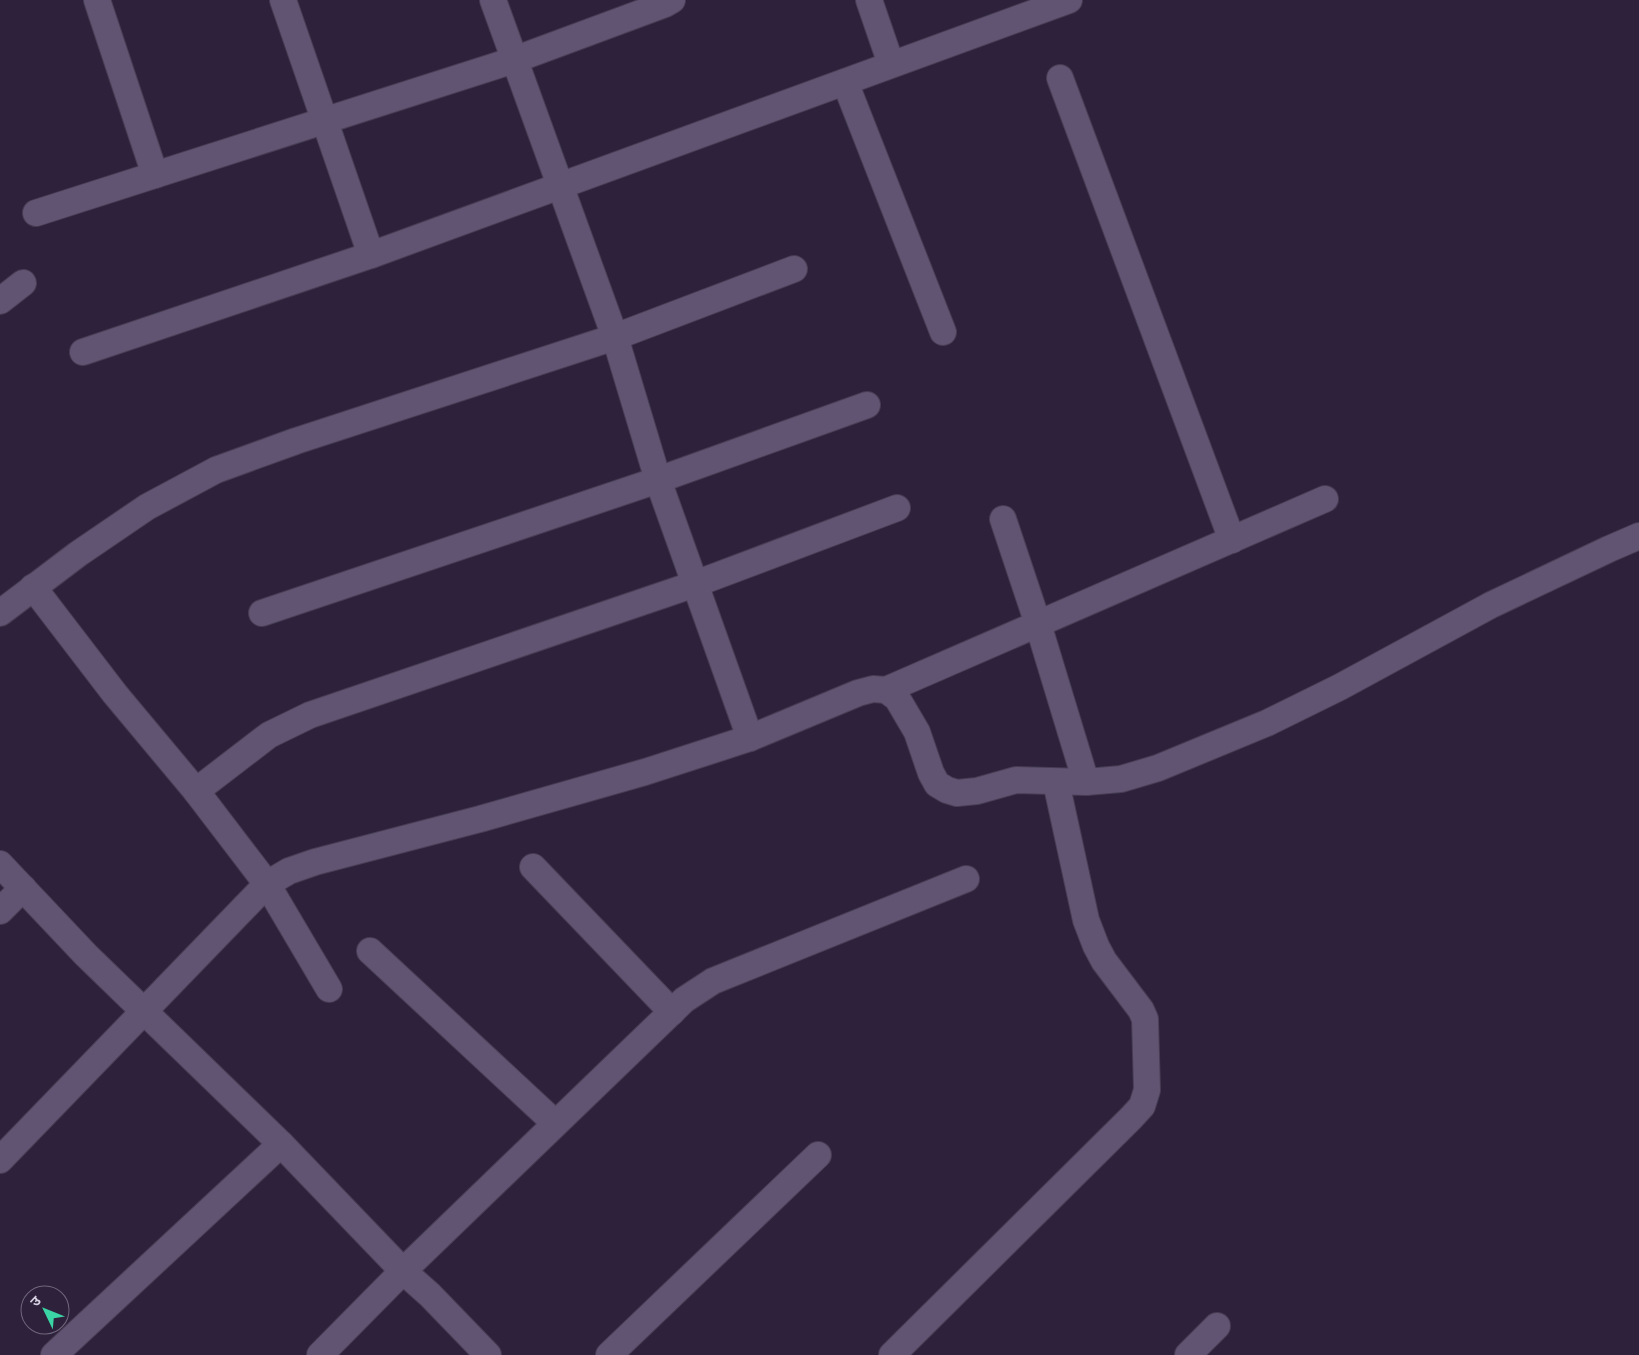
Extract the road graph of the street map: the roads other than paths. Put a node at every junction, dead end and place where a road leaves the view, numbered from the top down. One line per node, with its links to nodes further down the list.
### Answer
1 (97, 0): 12 (street)
2 (283, 0): 11 (street)
3 (493, 0): 7 (street)
4 (672, 0): 7 (street)
5 (869, 0): 8 (street)
6 (1069, 0): 8 (street)
7 (514, 60): 11 (street); 13 (street)
8 (891, 64): 10 (street)
9 (1060, 78): 28 (street)
10 (845, 82): 13 (street); 19 (street)
11 (325, 122): 12 (street); 15 (street)
12 (155, 175): 14 (street)
13 (561, 186): 15 (street); 20 (street)
14 (36, 213)
15 (371, 255): 21 (street)
16 (794, 269): 20 (street)
17 (22, 283): 18 (street)
18 (0, 301)
19 (943, 332)
20 (615, 337): 23 (street); 30 (street)
21 (83, 352)
22 (867, 405): 23 (street)
23 (658, 480): 29 (street); 32 (street)
24 (1325, 499): 28 (street)
25 (897, 508): 29 (street)
26 (1003, 519): 33 (street)
27 (1639, 536): 37 (street)
28 (1232, 540): 33 (street)
29 (695, 584): 35 (street); 38 (street)
30 (33, 587): 31 (street); 38 (street)
31 (0, 613)
32 (262, 613)
33 (1038, 624): 34 (street); 37 (street)
34 (886, 690): 35 (street); 36 (street)
35 (750, 738): 42 (street)
36 (1056, 782): 37 (street); 59 (street)
37 (1086, 782)
38 (196, 791): 42 (street)
39 (0, 864): 43 (street)
40 (533, 867): 48 (street)
41 (966, 880): 48 (street)
42 (267, 884): 46 (street); 47 (street)
43 (23, 888): 44 (street); 47 (street)
44 (0, 911)
45 (370, 951): 49 (street)
46 (329, 990)
47 (144, 1012): 50 (street); 52 (street)
48 (672, 1012): 49 (street)
49 (555, 1123): 53 (street)
50 (281, 1144): 53 (street); 55 (street)
51 (818, 1155): 58 (street)
52 (0, 1160)
53 (403, 1271): 56 (street); 57 (street)
54 (1217, 1326): 60 (street)
55 (54, 1355)
56 (320, 1355)
57 (488, 1355)
58 (609, 1355)
59 (892, 1355)
60 (1188, 1355)

